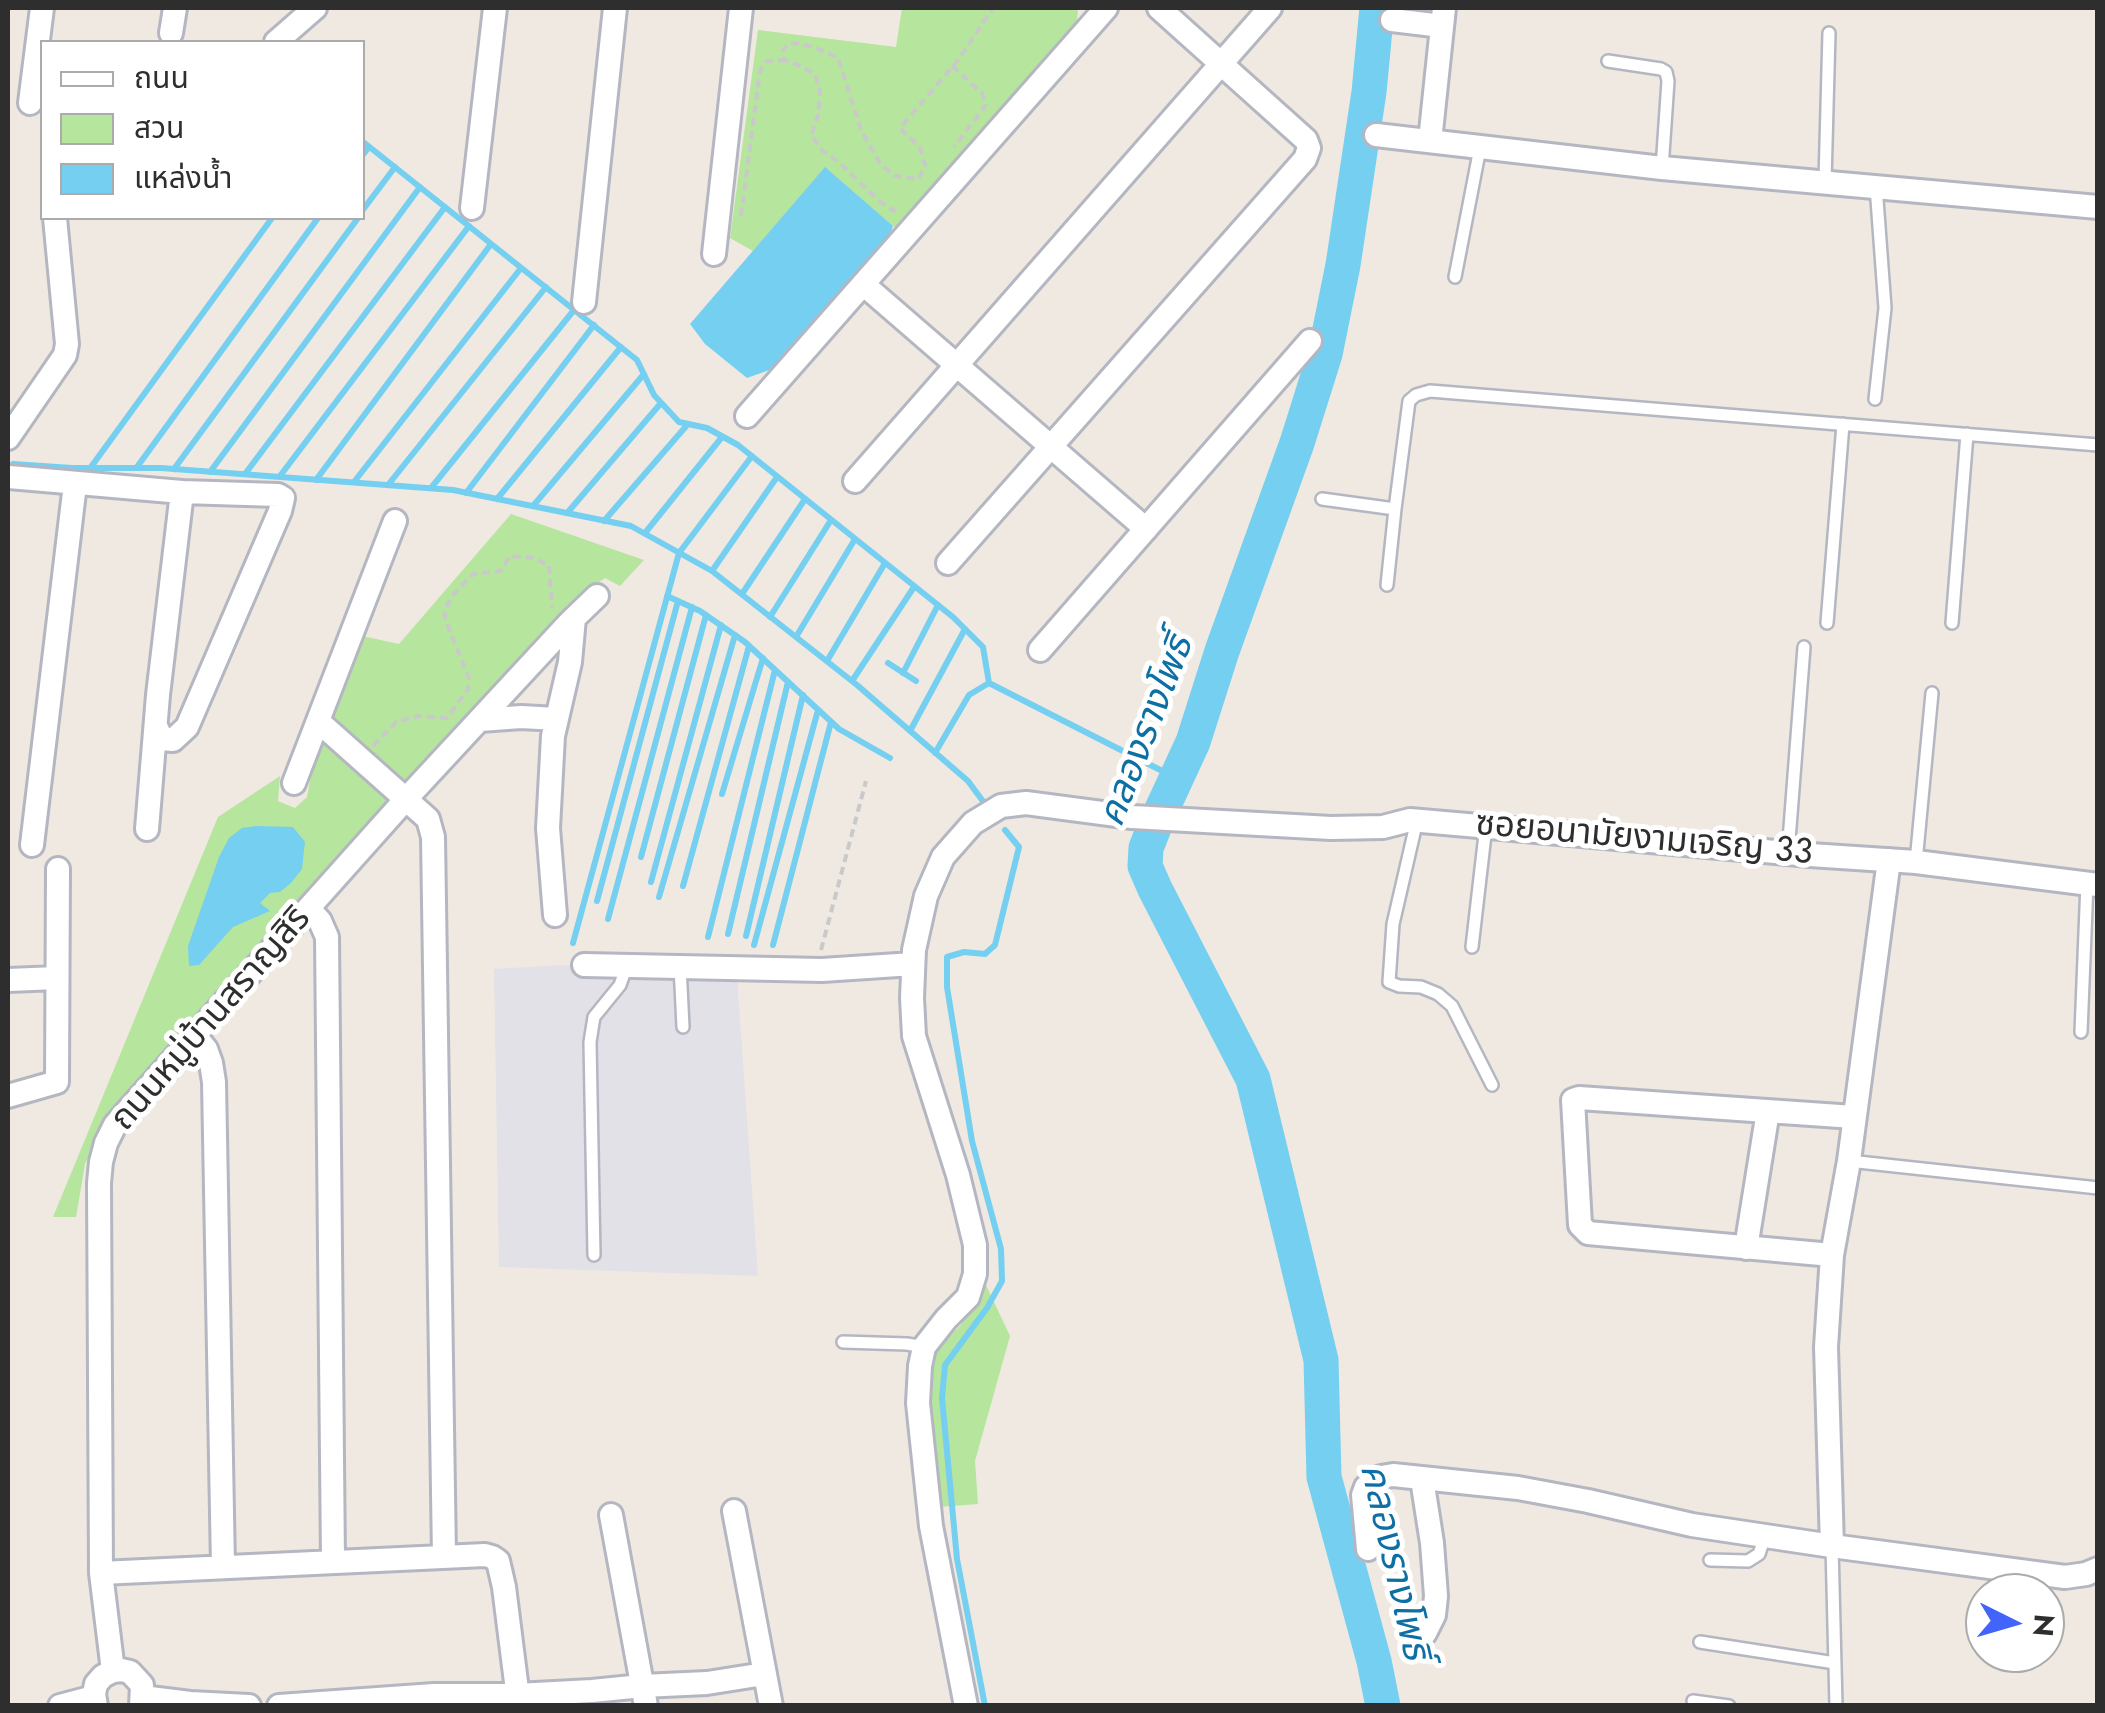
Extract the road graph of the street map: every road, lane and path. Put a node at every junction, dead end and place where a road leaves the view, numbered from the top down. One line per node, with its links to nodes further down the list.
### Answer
1 (42, 8): 20 (street)
2 (174, 8): 14 (street)
3 (315, 8): 15 (street)
4 (495, 8): 29 (street)
5 (615, 8): 35 (street)
6 (741, 8): 32 (street)
7 (993, 8): 19 (path)
8 (1106, 8): 34 (street)
9 (1160, 8): 18 (street)
10 (1270, 8): 18 (street)
11 (1444, 17): 12 (street); 22 (street)
12 (1392, 20)
13 (1829, 33): 26 (lane)
14 (171, 34)
15 (278, 40)
16 (784, 60): 19 (path); 30 (path); 32 (path)
17 (1608, 60): 25 (lane)
18 (1221, 64): 37 (street); 44 (street)
19 (952, 66): 24 (path)
20 (30, 103)
21 (1376, 135): 22 (street)
22 (1430, 141): 23 (street)
23 (1480, 148): 25 (street); 33 (lane)
24 (948, 155)
25 (1662, 168): 26 (street)
26 (1826, 181): 27 (street)
27 (1876, 186): 28 (street); 38 (lane)
28 (2098, 207)
29 (472, 208)
30 (907, 209)
31 (55, 220): 42 (street)
32 (715, 242)
33 (1455, 277)
34 (863, 284): 37 (street); 39 (street)
35 (584, 302)
36 (1310, 341): 52 (street)
37 (956, 364): 44 (street); 46 (street)
38 (1875, 398)
39 (747, 416)
40 (1843, 424): 41 (lane); 50 (lane); 56 (lane)
41 (1968, 434): 43 (lane); 57 (lane)
42 (8, 438)
43 (2098, 445)
44 (1050, 447): 52 (street); 53 (street)
45 (8, 478): 47 (street)
46 (855, 481)
47 (75, 484): 48 (street); 73 (street)
48 (182, 492): 65 (street); 65 (street)
49 (1322, 499): 50 (lane)
50 (1394, 509): 54 (lane)
51 (395, 521): 64 (street)
52 (1146, 529): 60 (street)
53 (948, 563)
54 (1387, 585)
55 (597, 596): 58 (street, ถนนหมู่บ้านสราญสิริ)
56 (1827, 623)
57 (1952, 623)
58 (568, 624): 62 (street); 63 (street, ถนนหมู่บ้านสราญสิริ); 66 (path)
59 (1804, 647): 74 (lane)
60 (1040, 650)
61 (1932, 693): 76 (lane)
62 (557, 719): 63 (street); 80 (street)
63 (480, 720): 69 (street, ถนนหมู่บ้านสราญสิริ)
64 (319, 722): 66 (street); 68 (street)
65 (156, 726): 72 (street)
66 (361, 760): 69 (street)
67 (866, 780): 86 (path)
68 (294, 783)
69 (405, 800): 79 (street, ถนนหมู่บ้านสราญสิริ); 109 (street)
70 (1417, 820): 71 (street, ซอยอนามัยงามเจริญ 33); 83 (street, ซอยอนามัยงามเจริญ 33); 92 (lane)
71 (1486, 826): 74 (street, ซอยอนามัยงามเจริญ 33); 81 (lane)
72 (146, 829)
73 (32, 845)
74 (1788, 853): 75 (street, ซอยอนามัยงามเจริญ 33)
75 (1889, 860): 76 (street, ซอยอนามัยงามเจริญ 33); 95 (street)
76 (1916, 862): 78 (street, ซอยอนามัยงามเจริญ 33)
77 (58, 868): 87 (street)
78 (2092, 884): 90 (lane)
79 (309, 909): 91 (street, ถนนหมู่บ้านสราญสิริ); 111 (street)
80 (556, 915)
81 (1472, 948)
82 (584, 964): 84 (street)
83 (913, 964): 86 (street); 102 (street, ซอยอนามัยงามเจริญ 33)
84 (627, 965): 85 (street); 99 (lane)
85 (680, 966): 86 (street); 89 (lane)
86 (816, 970)
87 (58, 978): 88 (street); 93 (street)
88 (8, 980)
89 (683, 1027)
90 (2081, 1032)
91 (195, 1036): 112 (street); 114 (street, ถนนหมู่บ้านสราญสิริ)
92 (1492, 1084)
93 (8, 1096)
94 (1768, 1111): 95 (street); 98 (street); 98 (street)
95 (1854, 1116): 96 (street)
96 (1849, 1161): 97 (lane); 100 (street)
97 (2098, 1188)
98 (1746, 1248): 100 (street)
99 (594, 1254)
100 (1832, 1255): 107 (street)
101 (843, 1342): 102 (lane)
102 (924, 1347): 130 (street)
103 (1422, 1478): 106 (street); 108 (street); 115 (street)
104 (734, 1511): 119 (street)
105 (611, 1515): 120 (street)
106 (1764, 1536): 107 (street); 110 (lane)
107 (1832, 1546): 113 (street); 117 (lane)
108 (1368, 1549)
109 (444, 1557): 111 (street); 121 (street)
110 (1710, 1560)
111 (333, 1562): 112 (street)
112 (223, 1567): 114 (street)
113 (2098, 1569)
114 (101, 1573): 118 (street, ถนนหมู่บ้านสราญสิริ)
115 (1425, 1632)
116 (1700, 1642): 117 (lane)
117 (1834, 1662): 132 (lane)
118 (112, 1670): 122 (street); 123 (street)
119 (764, 1674): 120 (street); 129 (street)
120 (644, 1696): 121 (street)
121 (518, 1700): 125 (street)
122 (95, 1701): 126 (street)
123 (142, 1701): 127 (street)
124 (1693, 1701): 131 (lane)
125 (396, 1702): 128 (street)
126 (60, 1706)
127 (248, 1706)
128 (279, 1706)
129 (771, 1706)
130 (966, 1706)
131 (1729, 1706)
132 (1836, 1706)

